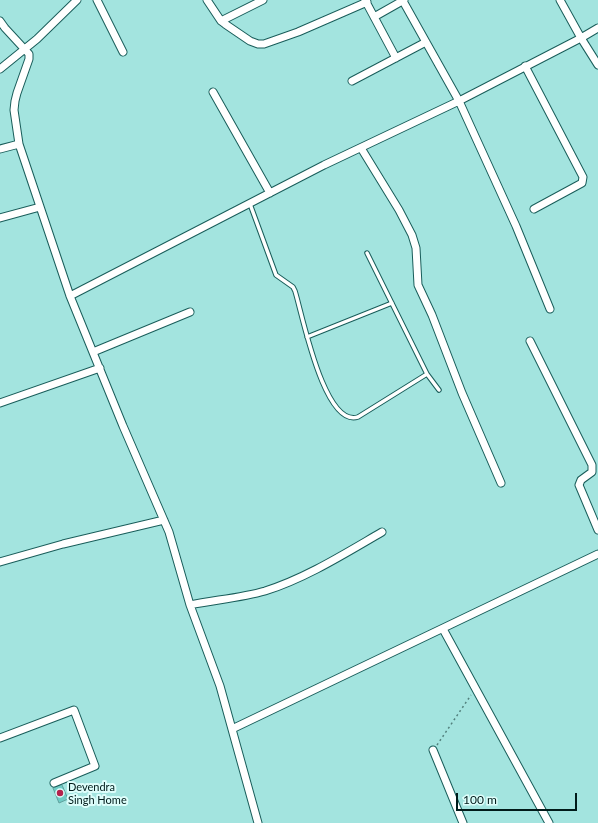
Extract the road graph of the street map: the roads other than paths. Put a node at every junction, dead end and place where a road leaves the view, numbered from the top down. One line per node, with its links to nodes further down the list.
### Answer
1 (77, 0): 14 (street)
2 (97, 0): 15 (street)
3 (207, 0): 10 (street)
4 (262, 0): 10 (street)
5 (404, 0): 8 (street); 13 (street)
6 (560, 0): 12 (street)
7 (366, 1): 8 (street); 10 (street)
8 (374, 17): 16 (street)
9 (0, 21): 14 (street)
10 (221, 21)
11 (598, 28): 12 (street)
12 (581, 38): 17 (street); 18 (street)
13 (426, 42): 16 (street); 22 (street)
14 (25, 49): 19 (street); 23 (street)
15 (123, 52)
16 (396, 58): 20 (street)
17 (598, 65)
18 (525, 66): 22 (street); 29 (street)
19 (0, 69)
20 (352, 81)
21 (213, 92): 26 (street)
22 (459, 101): 24 (street); 34 (street)
23 (19, 144): 25 (street); 28 (street)
24 (361, 148): 26 (street); 44 (street)
25 (0, 149)
26 (270, 193): 27 (street)
27 (250, 204): 32 (street); 36 (lane)
28 (40, 207): 30 (street); 32 (street)
29 (534, 209)
30 (0, 218)
31 (367, 253): 33 (lane)
32 (70, 296): 38 (street)
33 (392, 303): 36 (lane); 40 (lane)
34 (550, 309)
35 (190, 312): 38 (street)
36 (307, 337): 40 (lane)
37 (530, 341): 43 (street)
38 (93, 352): 39 (street)
39 (100, 368): 42 (street); 45 (street)
40 (427, 374): 41 (lane)
41 (439, 390)
42 (0, 403)
43 (595, 467): 46 (street)
44 (501, 483)
45 (164, 520): 49 (street); 50 (street)
46 (598, 530)
47 (382, 532): 50 (street)
48 (598, 554): 51 (street)
49 (0, 562)
50 (190, 605): 52 (street)
51 (443, 629): 52 (street); 58 (street)
52 (232, 729): 56 (street)
53 (0, 738): 55 (street)
54 (433, 750): 57 (street)
55 (54, 783)
56 (258, 823)
57 (463, 823)
58 (549, 823)

